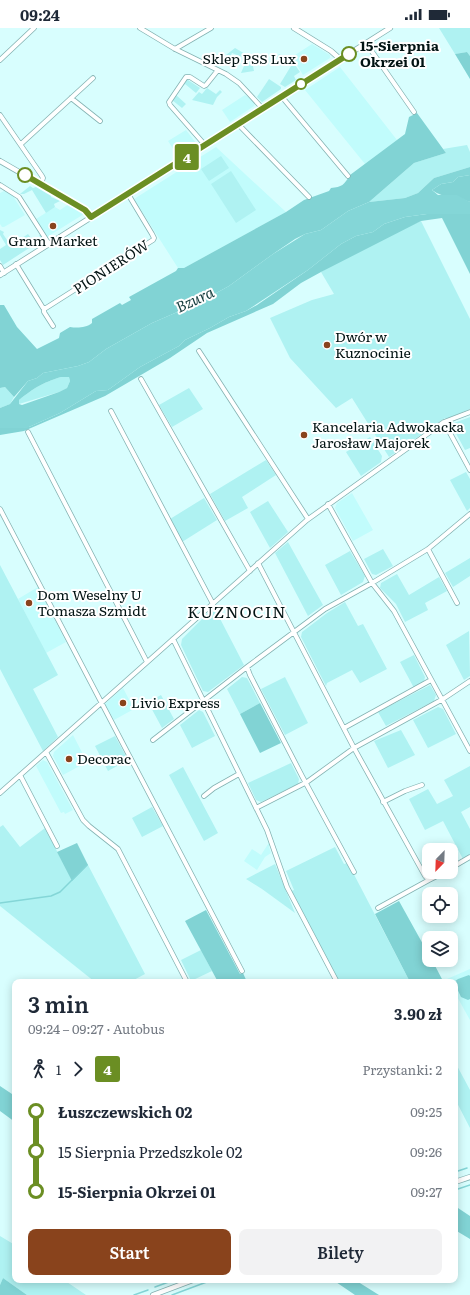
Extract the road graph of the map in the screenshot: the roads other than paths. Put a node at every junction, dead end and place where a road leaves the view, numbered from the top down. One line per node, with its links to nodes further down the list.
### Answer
1 (34, 28): 8 (street)
2 (140, 28): 7 (street)
3 (211, 28): 7 (street)
4 (390, 28): 6 (street)
5 (297, 29): 9 (street)
6 (366, 43): 9 (street); 15 (street)
7 (175, 50): 10 (street)
8 (0, 60)
9 (340, 60): 12 (street)
10 (218, 70): 14 (street); 20 (street)
11 (93, 78): 13 (street)
12 (282, 97): 14 (street); 22 (street)
13 (71, 98): 17 (street); 19 (street)
14 (263, 108): 18 (street)
15 (414, 112)
16 (0, 115): 19 (street)
17 (100, 121)
18 (238, 124): 20 (street); 26 (street)
19 (21, 144): 23 (street)
20 (205, 145): 25 (street)
21 (0, 161): 23 (street)
22 (348, 176)
23 (41, 184): 27 (street)
24 (0, 185): 30 (street)
25 (128, 194): 27 (street); 28 (street, PIONIERÓW)
26 (309, 197)
27 (91, 217): 30 (street)
28 (154, 238): 29 (street); 34 (street, PIONIERÓW)
29 (159, 242)
30 (49, 244): 31 (street)
31 (16, 264): 33 (street); 34 (street)
32 (0, 266): 33 (street)
33 (2, 274)
34 (44, 308): 35 (street)
35 (53, 326)
36 (199, 351): 46 (street)
37 (141, 379): 49 (street)
38 (111, 411): 52 (street)
39 (470, 412): 40 (street)
40 (444, 422): 42 (street); 43 (street)
41 (28, 432): 55 (street)
42 (470, 470)
43 (328, 504): 46 (street); 50 (street)
44 (0, 509): 61 (street)
45 (470, 514): 47 (street)
46 (308, 519): 48 (street)
47 (428, 549): 50 (street); 51 (street)
48 (258, 563): 49 (street); 53 (street)
49 (250, 571): 52 (street)
50 (372, 582): 53 (street); 57 (street)
51 (457, 603)
52 (213, 604): 54 (street)
53 (294, 632): 56 (street); 62 (street)
54 (173, 639): 55 (street); 60 (street)
55 (147, 662): 61 (street)
56 (247, 667): 60 (street); 69 (street)
57 (432, 680): 59 (street); 62 (street)
58 (470, 681): 59 (street)
59 (443, 699): 64 (street); 65 (street)
60 (204, 702): 63 (street); 67 (street)
61 (101, 703): 66 (street); 81 (street)
62 (344, 728): 64 (street)
63 (153, 740)
64 (354, 748): 69 (street); 73 (street)
65 (470, 751)
66 (46, 752): 68 (street); 82 (street)
67 (239, 774): 72 (street); 74 (street)
68 (20, 775): 71 (street); 75 (street)
69 (307, 782): 74 (street); 78 (street)
70 (422, 785): 73 (street)
71 (1, 790)
72 (204, 796)
73 (383, 802): 79 (street)
74 (256, 808): 83 (street)
75 (56, 846)
76 (470, 857): 77 (street)
77 (458, 864)
78 (354, 872)
79 (429, 880): 80 (street)
80 (378, 908)
81 (242, 971)
82 (185, 979)
83 (335, 979)
84 (470, 1177): 85 (street)
85 (458, 1181)
86 (178, 1283): 87 (street)
87 (153, 1295)

